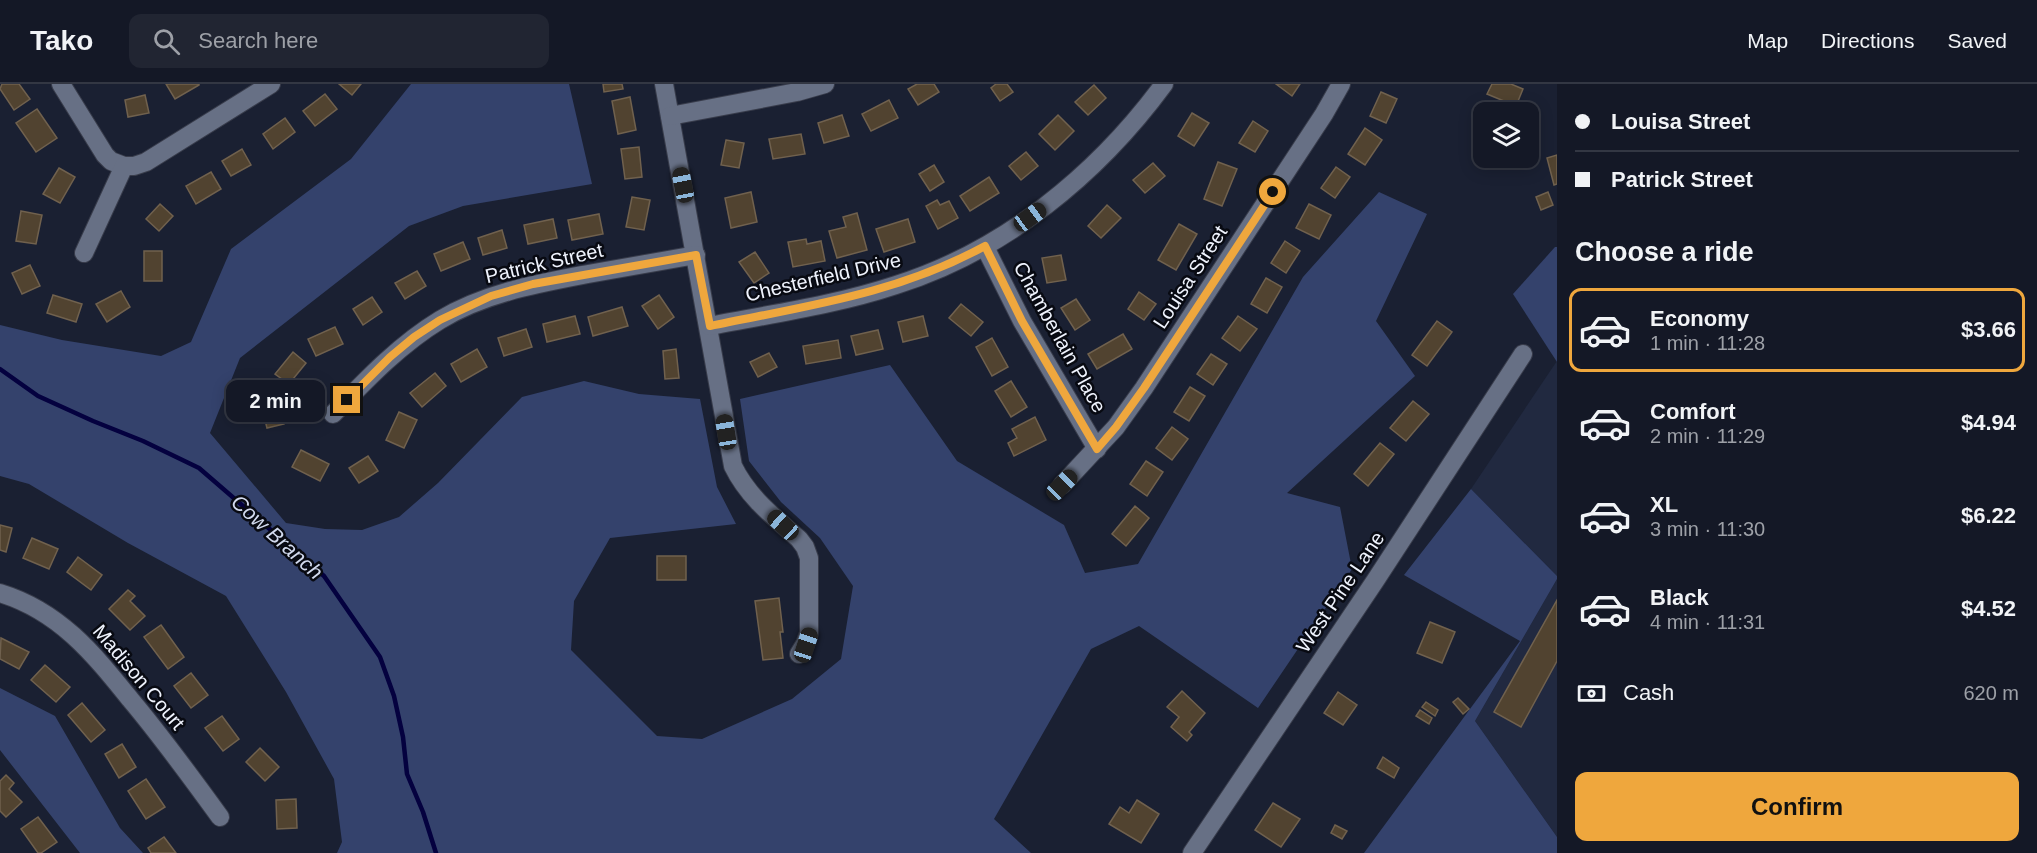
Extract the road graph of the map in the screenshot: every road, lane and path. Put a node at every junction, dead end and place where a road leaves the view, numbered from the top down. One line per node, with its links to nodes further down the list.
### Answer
1 (62, 84): 8 (street)
2 (271, 84): 8 (street)
3 (664, 84): 7 (street)
4 (825, 84): 7 (street)
5 (1164, 84): 9 (street, Chesterfield Drive)
6 (1341, 84): 15 (street, Louisa Street)
7 (670, 116): 11 (street)
8 (124, 166): 10 (street)
9 (985, 246): 12 (street, Chesterfield Drive); 15 (street, Chamberlain Place)
10 (84, 253)
11 (696, 255): 12 (street); 14 (street, Patrick Street)
12 (710, 326): 18 (street)
13 (1522, 354): 20 (street, West Pine Lane)
14 (333, 414)
15 (1097, 449): 16 (street, Louisa Street)
16 (1062, 485)
17 (0, 593): 19 (street, Madison Court)
18 (799, 654)
19 (220, 817)
20 (1192, 853)

